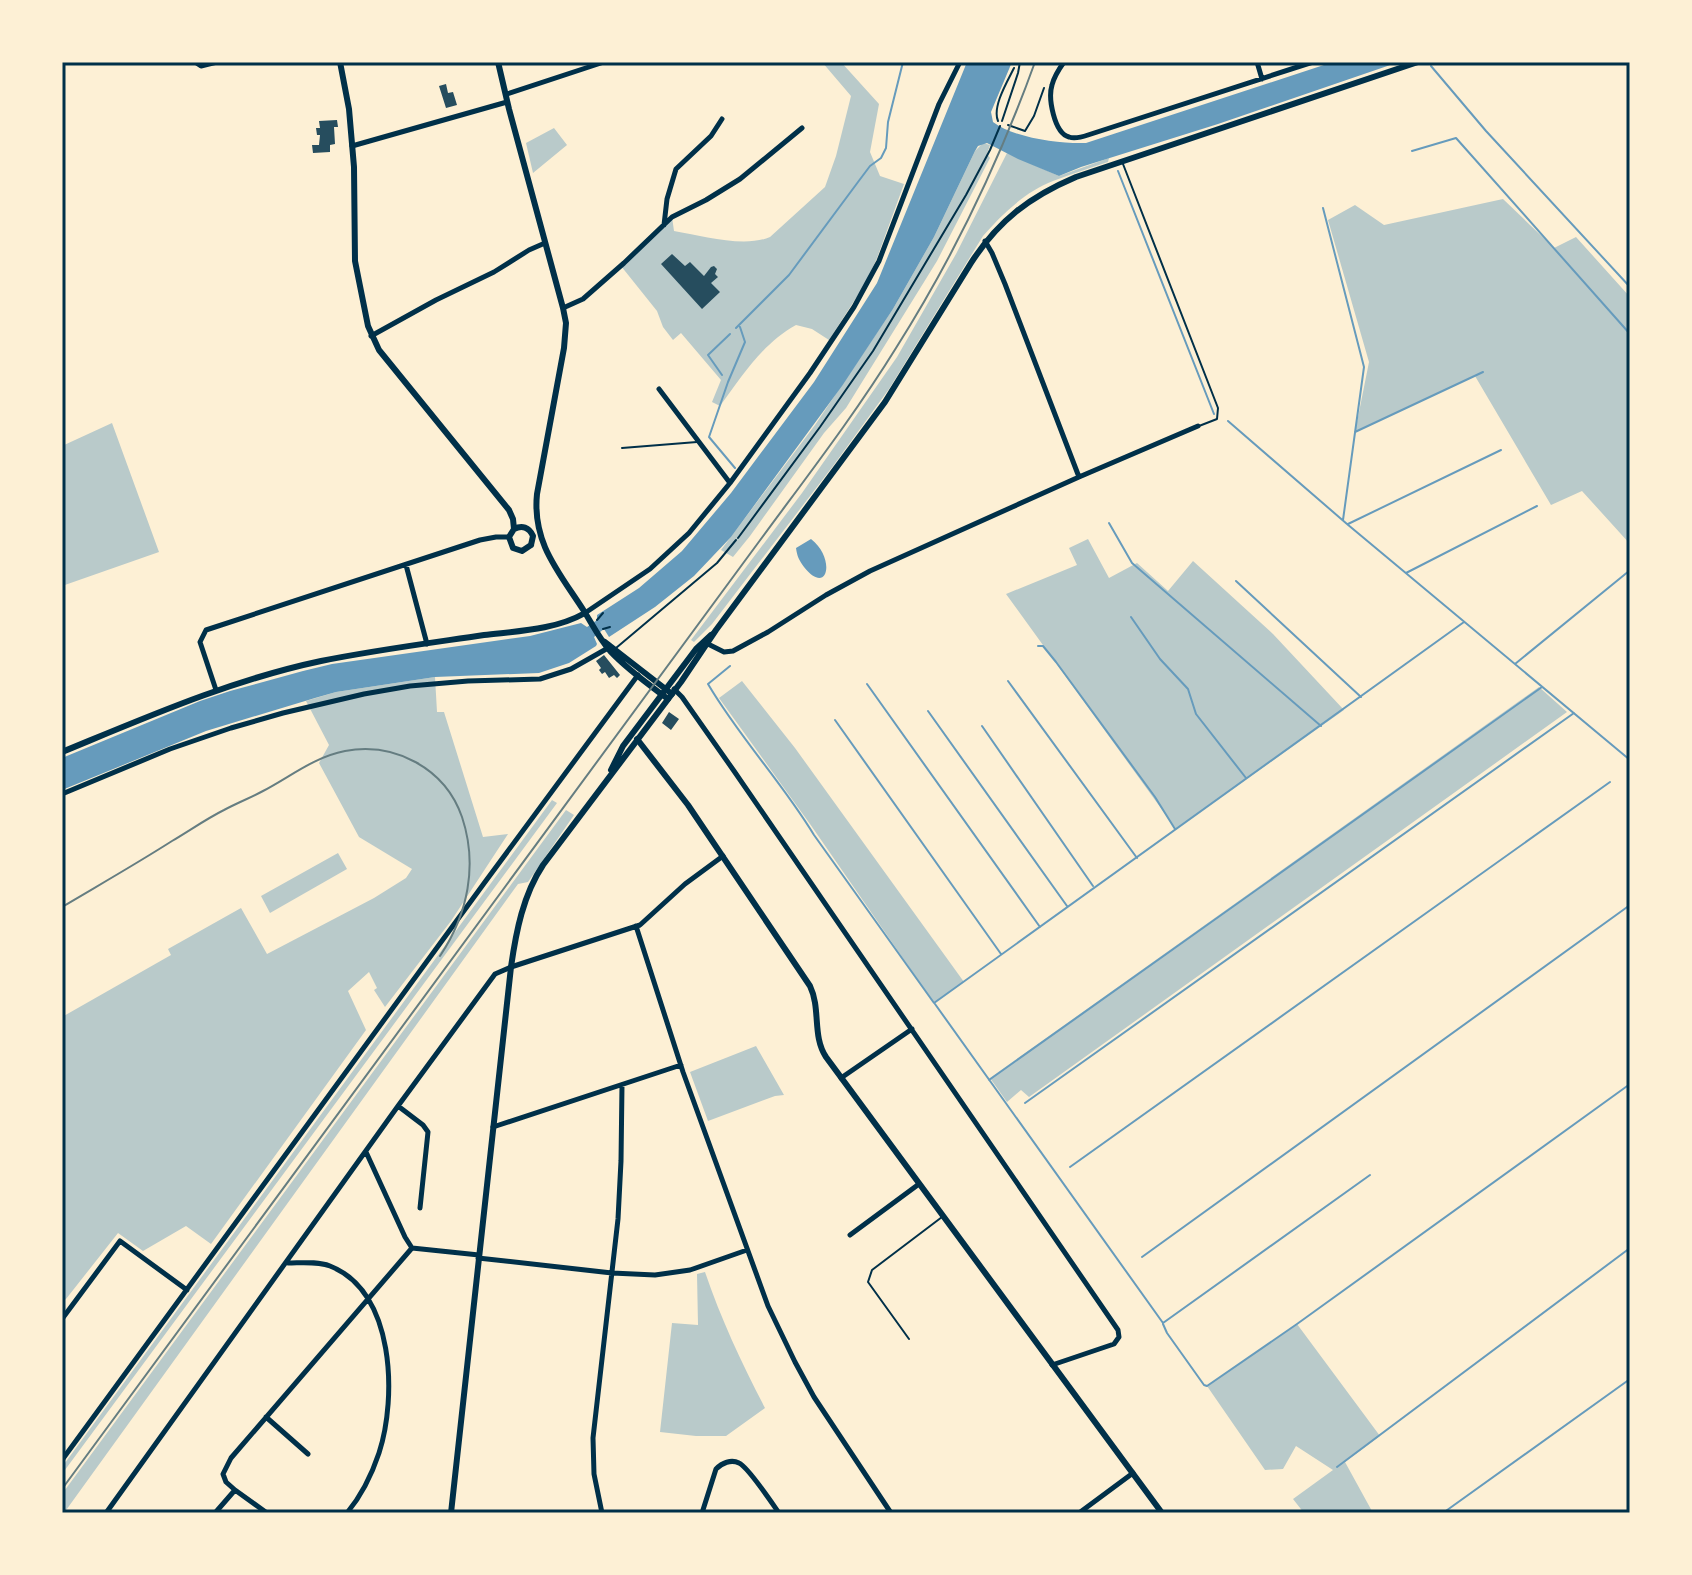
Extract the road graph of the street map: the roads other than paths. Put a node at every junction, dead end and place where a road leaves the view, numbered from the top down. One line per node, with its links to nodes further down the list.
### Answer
1 (195, 62): 2 (street)
2 (217, 62)
3 (340, 62): 19 (street)
4 (498, 62): 15 (street)
5 (577, 62): 13 (street)
6 (604, 62): 13 (street)
7 (960, 62): 31 (street)
8 (1019, 62): 17 (lane)
9 (1064, 62): 14 (street)
10 (1257, 62): 14 (street)
11 (1313, 62): 14 (street)
12 (1418, 62): 20 (street)
13 (580, 70): 15 (street)
14 (1262, 79)
15 (507, 98): 19 (street); 23 (street)
16 (722, 119): 21 (street)
17 (1002, 121)
18 (802, 128): 21 (street)
19 (352, 146): 25 (street)
20 (1122, 162): 22 (street); 27 (lane)
21 (664, 225): 24 (street)
22 (985, 241): 30 (street); 41 (street)
23 (545, 243): 24 (street); 25 (street)
24 (563, 308): 32 (street)
25 (371, 336): 33 (street)
26 (659, 389): 28 (street)
27 (1198, 426): 30 (street)
28 (699, 442): 29 (lane); 31 (street)
29 (622, 448)
30 (1079, 477): 41 (street)
31 (730, 483): 40 (street)
32 (536, 502): 34 (street); 38 (street)
33 (514, 529): 34 (street); 35 (street)
34 (532, 534): 37 (street)
35 (509, 537): 37 (street); 39 (street)
36 (736, 540): 43 (lane)
37 (531, 545): 38 (street)
38 (549, 558): 40 (street)
39 (406, 565): 42 (street); 45 (street)
40 (587, 616): 42 (street); 43 (street)
41 (705, 643): 46 (street)
42 (427, 644): 45 (street)
43 (611, 647): 44 (street); 50 (street)
44 (640, 674): 46 (street); 70 (street)
45 (216, 690): 48 (street)
46 (669, 692): 47 (street); 49 (street); 54 (street)
47 (637, 739): 49 (street); 51 (street)
48 (62, 752)
49 (607, 778): 53 (street)
50 (62, 794)
51 (723, 856): 52 (street); 56 (street)
52 (636, 926): 53 (street); 55 (street)
53 (511, 967): 58 (street); 59 (street)
54 (912, 1029): 56 (street); 74 (street)
55 (681, 1065): 57 (street); 66 (street)
56 (841, 1078): 61 (street)
57 (622, 1085): 59 (street); 69 (street)
58 (398, 1106): 60 (street); 62 (street)
59 (493, 1127): 67 (street)
60 (366, 1152): 65 (street); 68 (street)
61 (919, 1184): 63 (street); 64 (street)
62 (420, 1208)
63 (943, 1217): 73 (lane); 74 (street)
64 (850, 1235)
65 (412, 1248): 67 (street); 71 (street)
66 (747, 1250): 69 (street); 88 (street)
67 (478, 1256): 69 (street); 84 (street)
68 (287, 1263): 71 (street); 80 (street)
69 (612, 1273): 85 (street)
70 (187, 1290): 72 (street); 77 (street)
71 (368, 1298): 75 (street); 83 (street)
72 (62, 1319)
73 (909, 1339)
74 (1052, 1365): 78 (street)
75 (266, 1417): 76 (street); 79 (street)
76 (308, 1454)
77 (62, 1460)
78 (1133, 1473): 89 (street); 90 (street)
79 (235, 1490): 81 (street); 82 (street)
80 (106, 1513)
81 (215, 1513)
82 (267, 1513)
83 (347, 1513)
84 (451, 1513)
85 (602, 1513)
86 (702, 1513): 87 (street)
87 (779, 1513)
88 (891, 1513)
89 (1079, 1513)
90 (1162, 1513)

